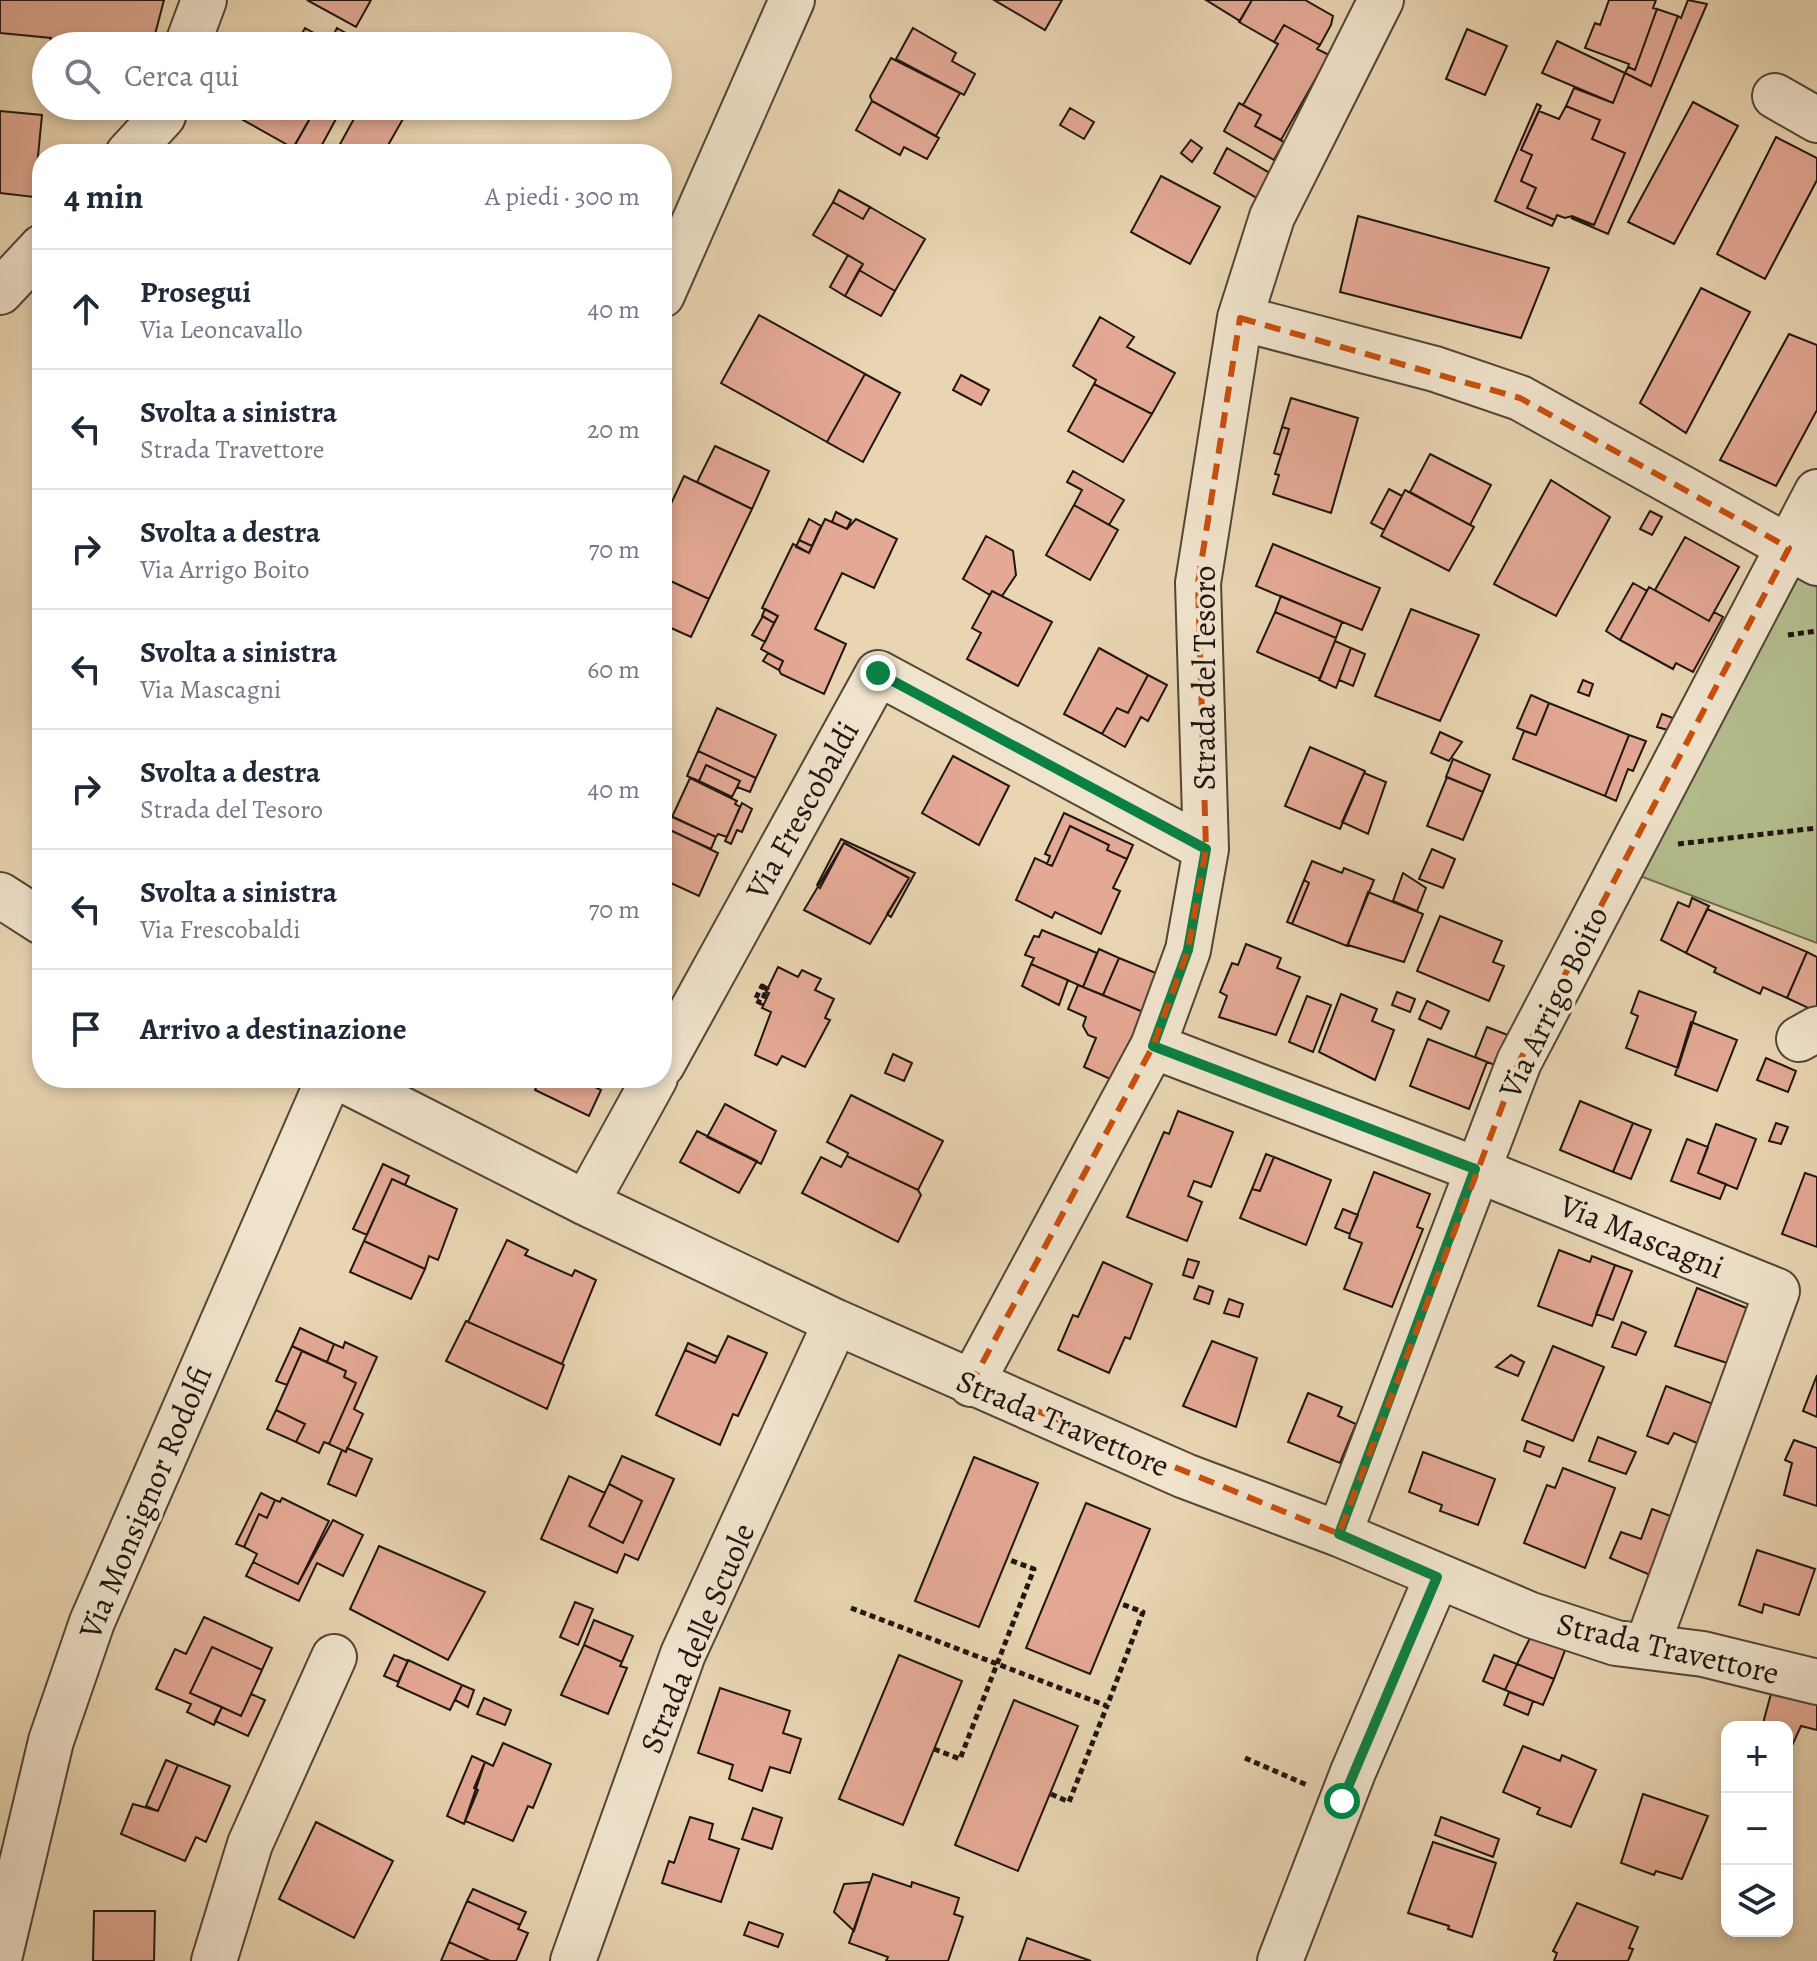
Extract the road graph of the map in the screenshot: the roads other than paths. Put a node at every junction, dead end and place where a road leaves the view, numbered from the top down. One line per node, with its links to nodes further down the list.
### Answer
1 (204, 0): 4 (street)
2 (792, 0): 10 (street)
3 (1381, 0): 12 (street, Strada del Tesoro)
4 (192, 32)
5 (1775, 96): 7 (street)
6 (159, 120): 8 (street)
7 (1817, 120)
8 (137, 144)
9 (32, 258): 11 (street)
10 (672, 272)
11 (0, 292)
12 (1240, 318): 14 (street); 15 (street, Strada del Tesoro)
13 (1817, 492): 14 (street, Via Arrigo Boito)
14 (1803, 555): 23 (street, Via Arrigo Boito)
15 (1206, 849): 18 (street, Strada del Tesoro); 19 (street, Via Frescobaldi)
16 (0, 895): 17 (street)
17 (32, 916)
18 (1153, 1046): 23 (street, Via Mascagni); 26 (street, Strada del Tesoro)
19 (672, 1047)
20 (325, 1088): 32 (street, Via Monsignor Rodolfi)
21 (360, 1088): 24 (street, Strada Travettore)
22 (649, 1088): 24 (street)
23 (1475, 1169): 27 (street, Via Arrigo Boito); 29 (street, Via Mascagni)
24 (586, 1203): 25 (street, Strada Travettore)
25 (836, 1322): 26 (street, Strada Travettore); 35 (street, Strada delle Scuole)
26 (971, 1384): 27 (street, Strada Travettore)
27 (1339, 1534): 28 (street, Strada Travettore)
28 (1437, 1577): 29 (street, Strada Travettore); 33 (street)
29 (1647, 1646): 31 (street, Strada Travettore)
30 (334, 1657): 34 (street)
31 (1817, 1682)
32 (2, 1953)
33 (1294, 1957)
34 (214, 1961)
35 (573, 1961)

